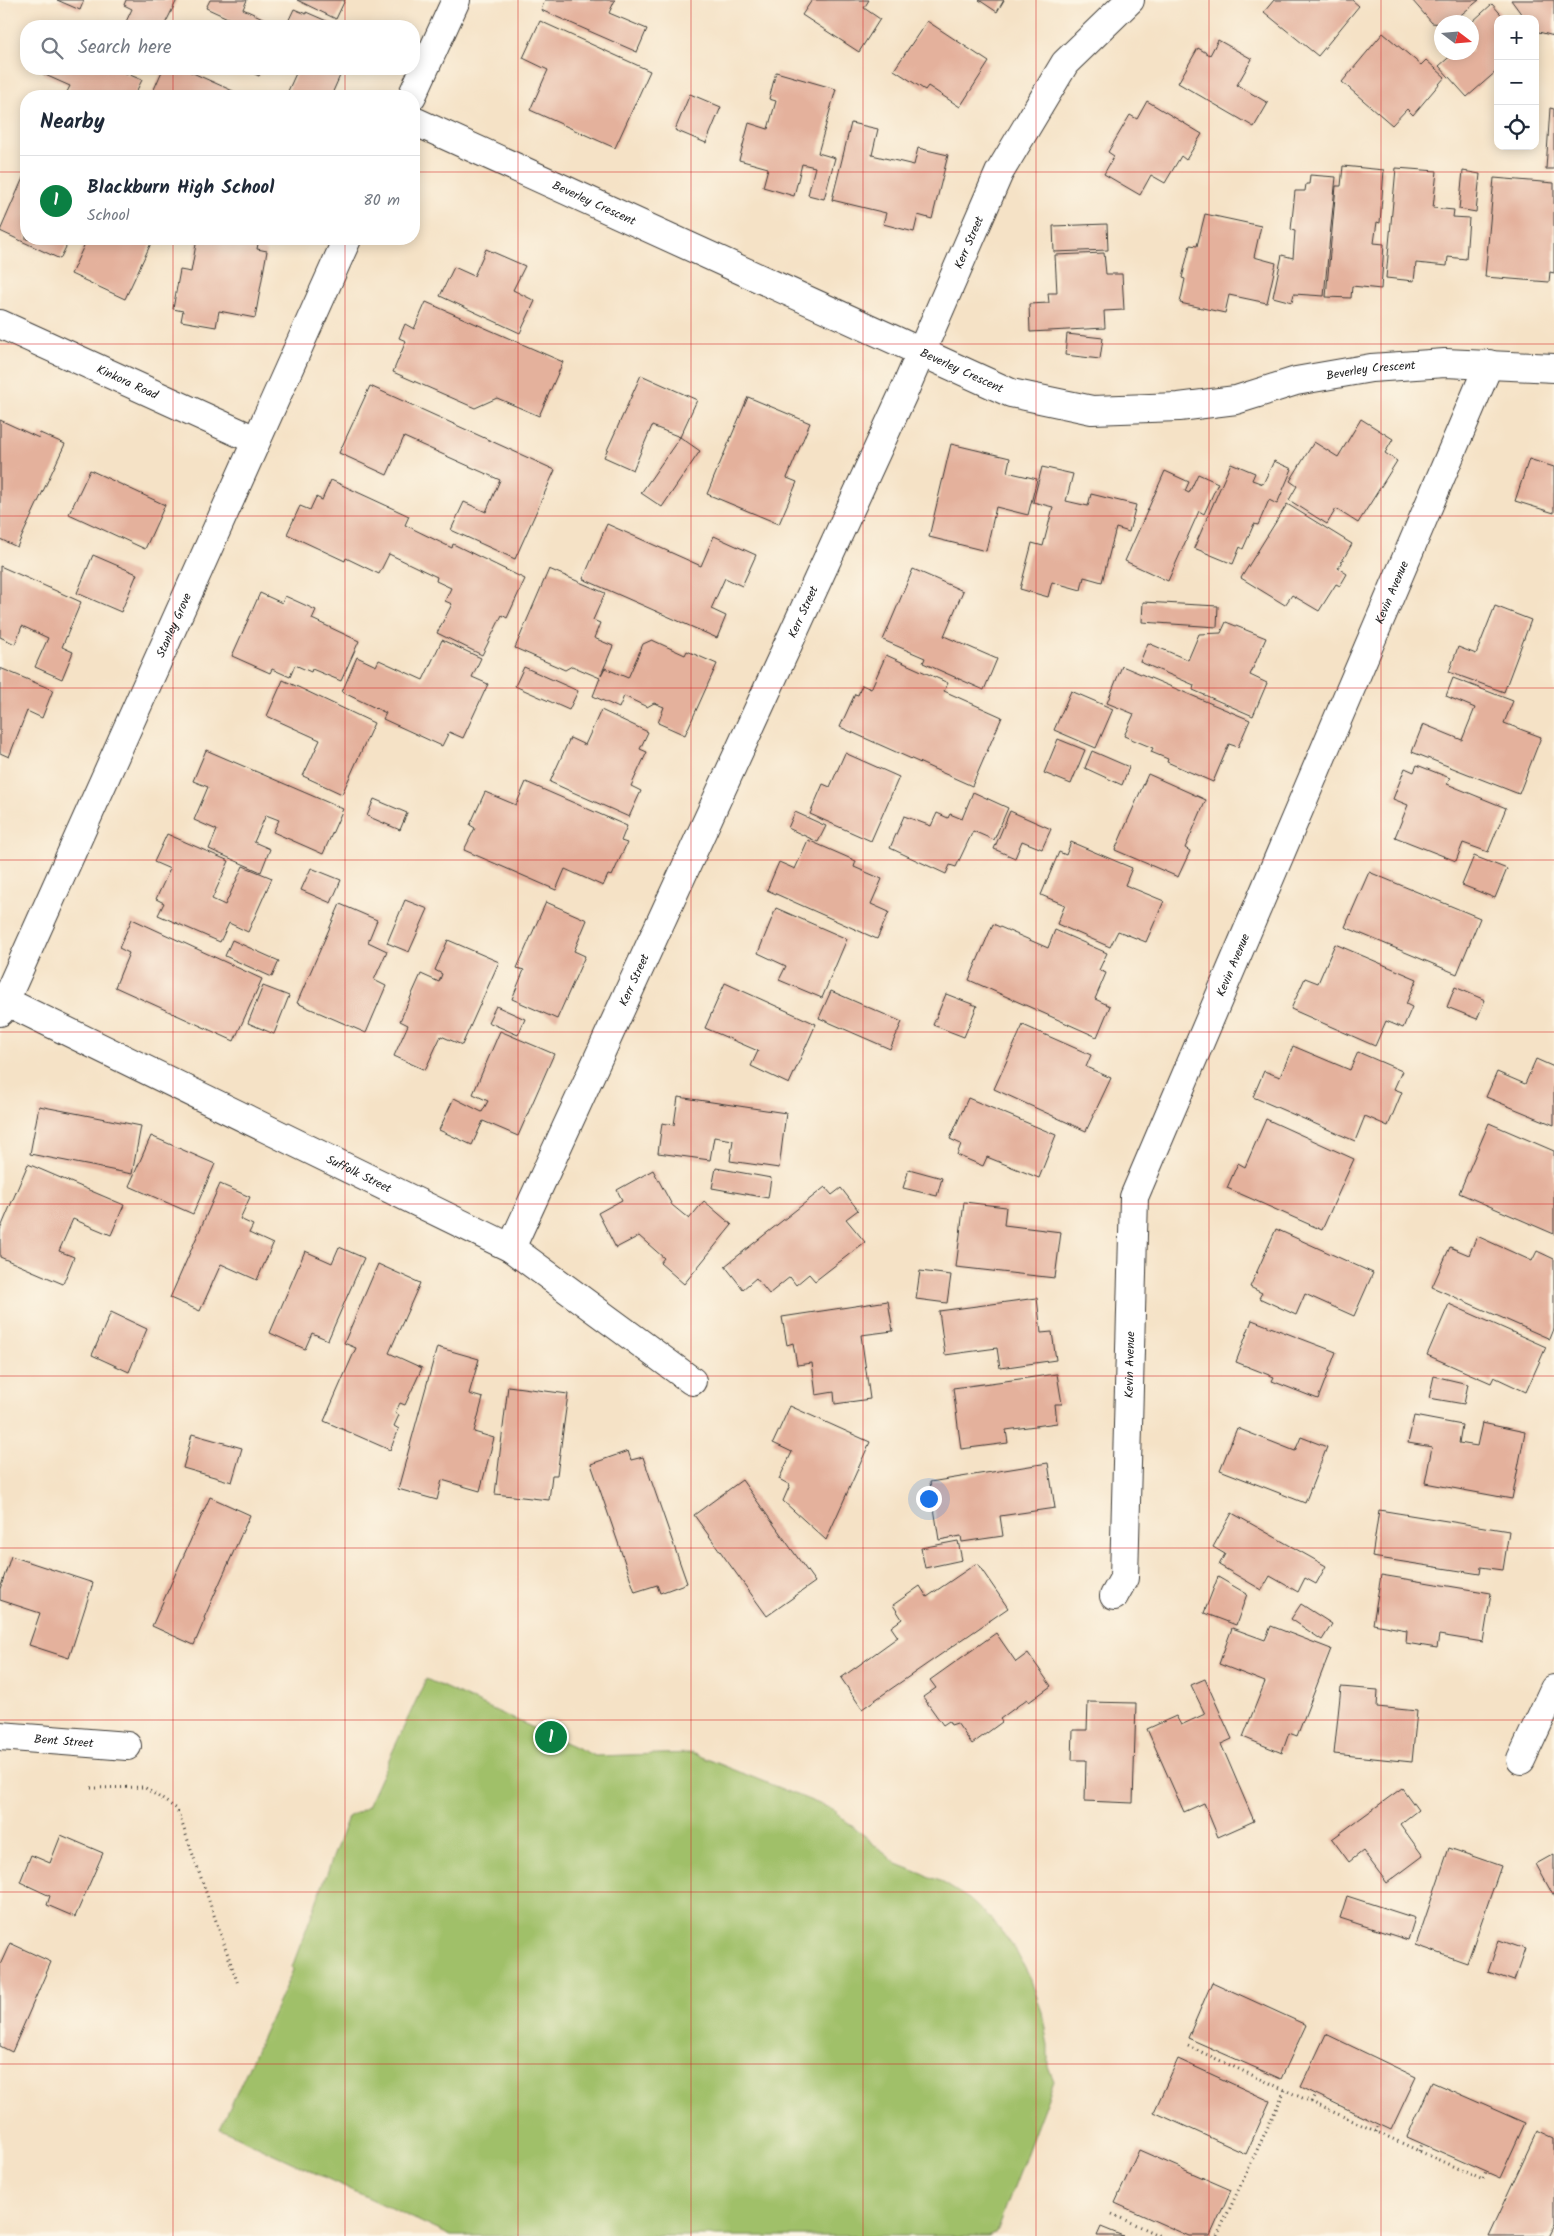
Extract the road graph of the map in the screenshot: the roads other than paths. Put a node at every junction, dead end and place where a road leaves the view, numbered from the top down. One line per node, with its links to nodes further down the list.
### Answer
1 (456, 0): 3 (street)
2 (1130, 0): 7 (street, Kerr Street)
3 (415, 90)
4 (420, 124): 7 (street, Beverley Crescent)
5 (344, 245): 10 (street, Stanley Grove)
6 (0, 324): 10 (street, Kinkora Road)
7 (921, 352): 8 (street, Beverley Crescent); 12 (street, Kerr Street)
8 (1488, 364): 9 (street, Beverley Crescent); 14 (street, Kevin Avenue)
9 (1554, 368)
10 (255, 440): 11 (street, Stanley Grove)
11 (2, 1006): 12 (street, Suffolk Street)
12 (511, 1248): 13 (street, Suffolk Street)
13 (692, 1381)
14 (1114, 1596)
15 (1554, 1689): 18 (street)
16 (0, 1736): 17 (street, Bent Street)
17 (127, 1746)
18 (1521, 1760)

